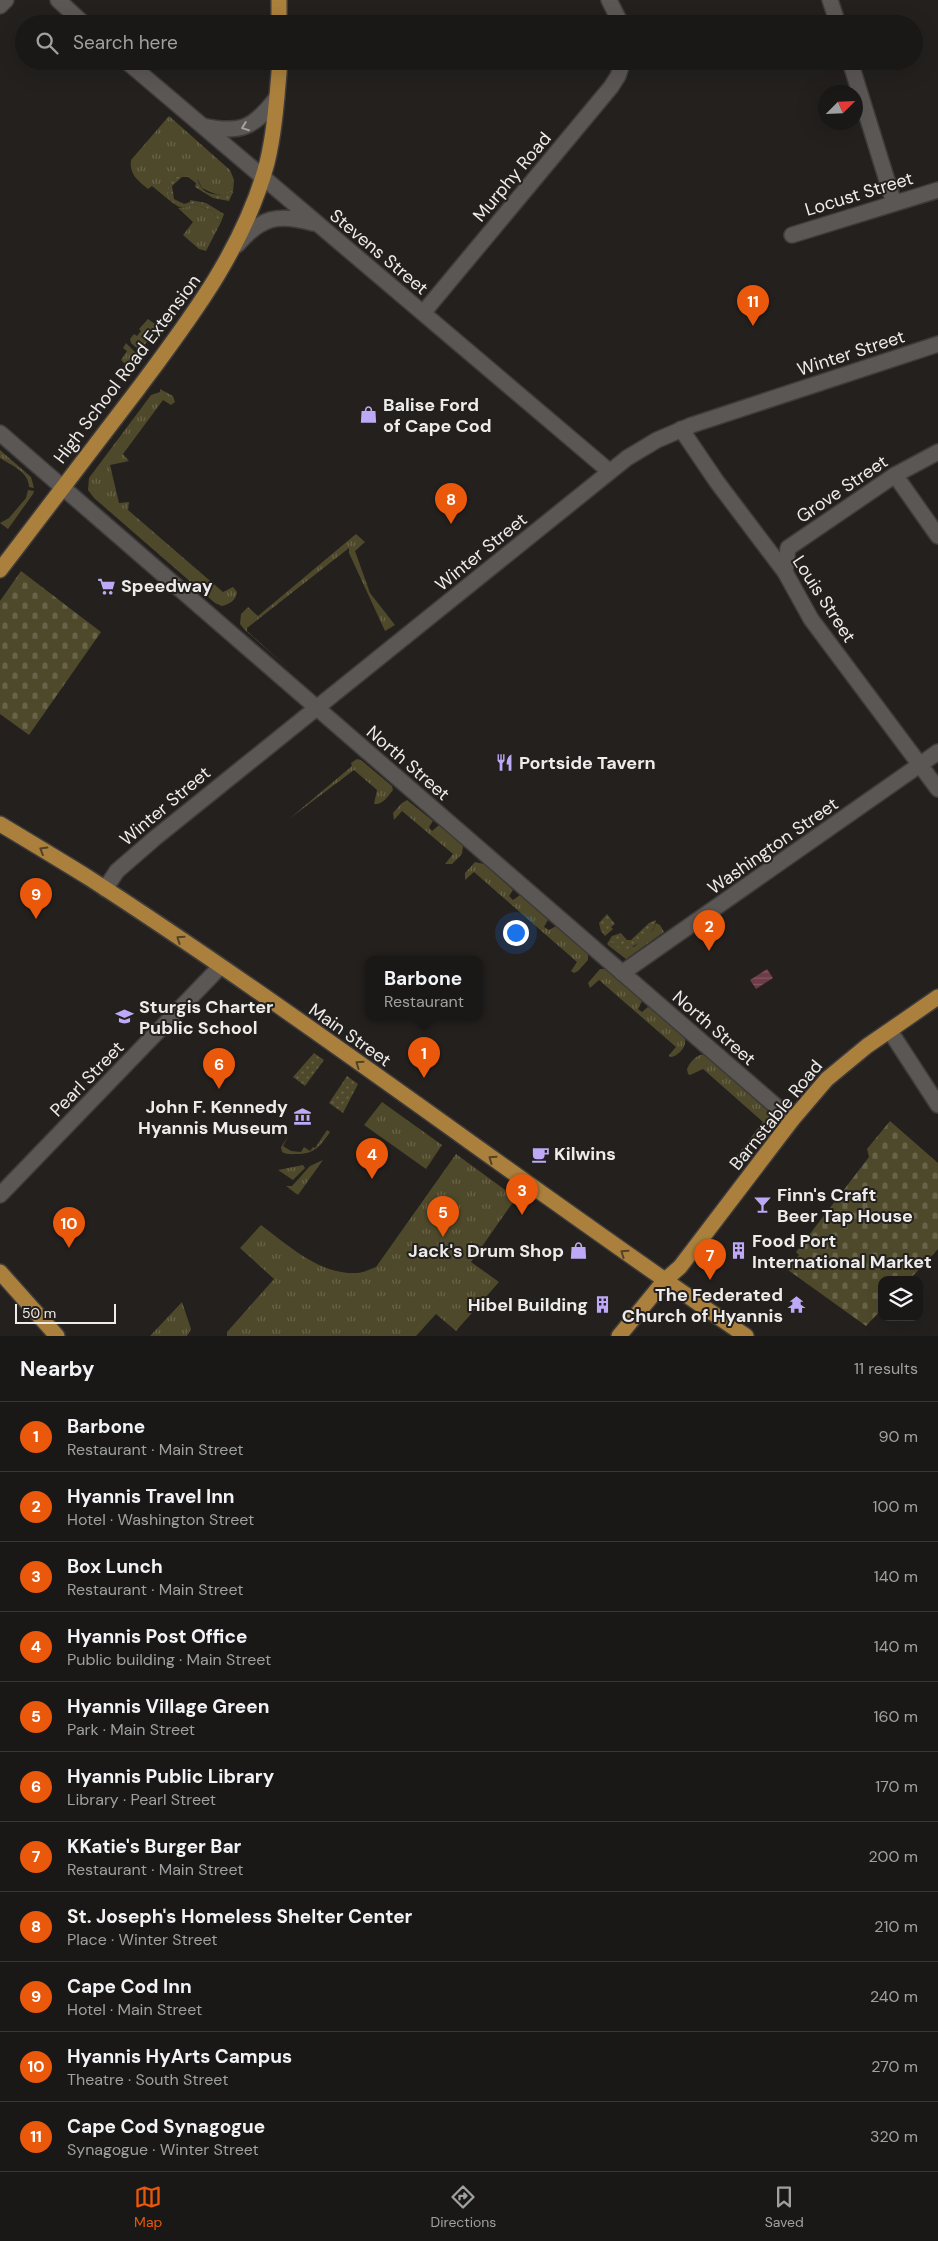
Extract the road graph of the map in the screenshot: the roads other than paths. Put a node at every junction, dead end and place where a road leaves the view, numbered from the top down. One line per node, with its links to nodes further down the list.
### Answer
1 (6, 0): 6 (street)
2 (58, 0): 7 (street)
3 (279, 0): 8 (main road)
4 (609, 0): 9 (street)
5 (830, 0): 10 (street)
6 (0, 6)
7 (74, 15)
8 (279, 15)
9 (616, 15)
10 (835, 15)
11 (136, 70): 16 (street, Stevens Street)
12 (279, 70): 15 (main road, High School Road Extension)
13 (620, 70): 23 (street, Murphy Road)
14 (853, 70): 19 (street)
15 (277, 97): 16 (street, one-way to 16); 17 (main road, High School Road Extension)
16 (201, 126): 17 (street, Stevens Street)
17 (262, 178): 20 (street, Stevens Street); 22 (main road, High School Road Extension)
18 (938, 190): 19 (street, Locust Street)
19 (894, 203): 21 (street, Locust Street)
20 (316, 224): 22 (street); 23 (street, Stevens Street)
21 (792, 235)
22 (232, 250): 30 (main road, High School Road Extension)
23 (423, 313): 28 (street, Stevens Street)
24 (938, 344): 25 (street, Winter Street)
25 (680, 429): 28 (street, Winter Street); 33 (street, Louis Street)
26 (0, 433): 30 (street, North Street)
27 (938, 452): 29 (street, Grove Street)
28 (609, 471): 34 (street, Winter Street)
29 (895, 475): 31 (street); 33 (street, Grove Street)
30 (62, 488): 32 (main road, High School Road Extension); 34 (street, North Street)
31 (938, 536)
32 (0, 570)
33 (785, 572): 36 (street, Louis Street)
34 (316, 708): 39 (street, Winter Street); 41 (street, North Street)
35 (938, 752): 36 (street, Washington Street)
36 (920, 766): 37 (street, Louis Street); 41 (street, Washington Street)
37 (938, 789)
38 (0, 824): 39 (main road, Main Street, one-way to 38)
39 (105, 889): 40 (main road, Main Street, one-way to 39)
40 (220, 967): 46 (street, Pearl Street); 48 (main road, Main Street, one-way to 40)
41 (622, 973): 45 (street, North Street)
42 (938, 997): 43 (main road, Barnstable Road)
43 (890, 1031): 44 (street); 45 (main road, Barnstable Road)
44 (938, 1105)
45 (792, 1120): 48 (main road, Barnstable Road)
46 (0, 1196)
47 (0, 1272): 49 (main road)
48 (665, 1280): 50 (main road, Barnstable Road); 51 (main road, Main Street)
49 (57, 1336)
50 (620, 1336)
51 (746, 1336)

